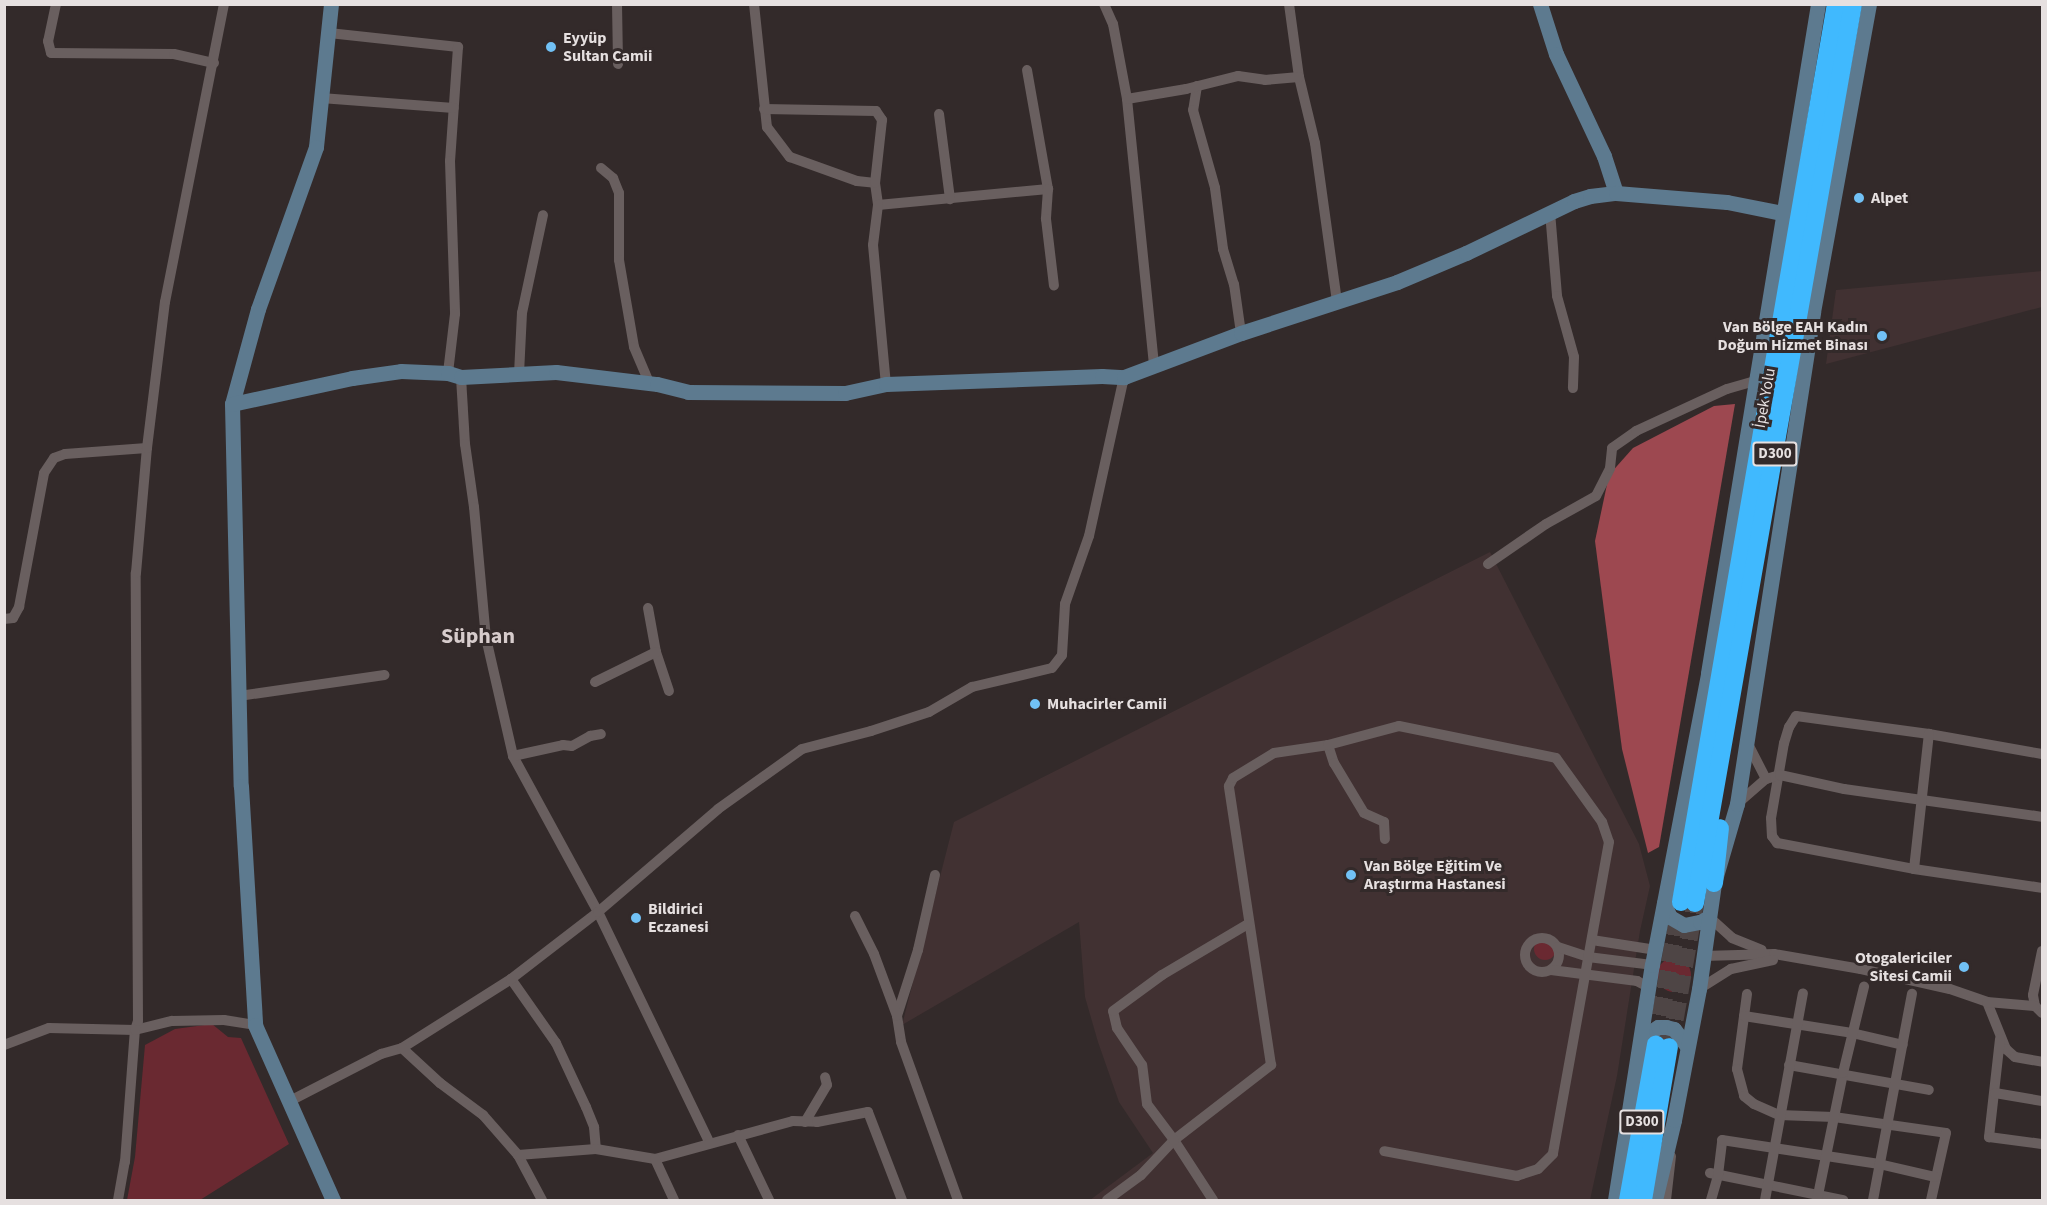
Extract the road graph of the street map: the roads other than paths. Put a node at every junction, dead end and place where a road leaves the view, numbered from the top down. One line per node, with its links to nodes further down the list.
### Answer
1 (56, 4): 14 (street)
2 (224, 4): 14 (street)
3 (331, 4): 13 (street)
4 (617, 4): 15 (street)
5 (754, 4): 22 (street)
6 (1104, 4): 20 (street)
7 (1289, 4): 17 (street)
8 (1540, 4): 27 (street)
9 (1818, 4): 31 (street)
10 (1836, 4): 71 (highway, İpek Yolu / D300)
11 (1853, 4): 45 (highway, İpek Yolu / D300)
12 (1869, 4): 57 (street)
13 (329, 33): 19 (street); 21 (street)
14 (214, 63): 46 (street)
15 (618, 64)
16 (1027, 70): 26 (street)
17 (1299, 77): 18 (street); 34 (street)
18 (1197, 86): 20 (street); 35 (street)
19 (321, 98): 21 (street); 44 (street)
20 (1127, 99): 36 (street)
21 (454, 108): 38 (street)
22 (764, 109): 25 (street); 25 (street)
23 (939, 114): 28 (street)
24 (601, 168): 41 (street)
25 (875, 183): 29 (street)
26 (1048, 189): 28 (street); 33 (street)
27 (1616, 194): 30 (street); 31 (street)
28 (950, 199): 29 (street)
29 (878, 205): 42 (street)
30 (1550, 212): 34 (street); 43 (street)
31 (1782, 213): 40 (street)
32 (543, 215): 37 (street)
33 (1054, 286)
34 (1337, 301): 35 (street)
35 (1241, 333): 36 (street)
36 (1154, 366): 39 (street)
37 (519, 374): 38 (street); 41 (street)
38 (455, 375): 44 (street); 60 (street)
39 (1124, 377): 42 (street); 72 (street)
40 (1755, 381): 47 (street); 71 (street)
41 (650, 383): 42 (street)
42 (886, 384)
43 (1573, 388)
44 (232, 404): 54 (street)
45 (1776, 447): 69 (highway); 71 (highway, İpek Yolu / D300)
46 (147, 448): 49 (street); 99 (street)
47 (1488, 564)
48 (648, 608): 50 (street)
49 (4, 619)
50 (656, 652): 52 (street); 53 (street)
51 (384, 675): 54 (street)
52 (595, 681)
53 (669, 691)
54 (239, 696): 98 (street)
55 (601, 734): 60 (street)
56 (1929, 734): 59 (street); 61 (street); 63 (street)
57 (1747, 742): 62 (street); 64 (street)
58 (1328, 746): 66 (street); 75 (street); 76 (street)
59 (2043, 754)
60 (513, 756): 72 (street)
61 (1780, 775): 62 (street); 63 (street); 67 (street)
62 (1766, 779): 64 (street)
63 (1923, 800): 65 (street); 67 (street)
64 (1737, 804): 69 (street)
65 (2043, 817)
66 (1385, 839)
67 (1914, 869): 70 (street)
68 (935, 874): 95 (street)
69 (1714, 883): 74 (street)
70 (2043, 888)
71 (1680, 903): 74 (street); 82 (street)
72 (598, 912): 86 (street); 122 (street)
73 (855, 916): 95 (street)
74 (1709, 917): 78 (street); 79 (street)
75 (1248, 924): 121 (street); 121 (street)
76 (1592, 940): 81 (street); 82 (street)
77 (1558, 947): 81 (street); 84 (street); 84 (street)
78 (1774, 954): 79 (street); 83 (street)
79 (1703, 956): 89 (street)
80 (2042, 956): 94 (street)
81 (1588, 957): 82 (street); 85 (street)
82 (1654, 958): 88 (street)
83 (1794, 958): 89 (street); 93 (street)
84 (1551, 970): 85 (street)
85 (1586, 972): 88 (street); 126 (street)
86 (511, 979): 105 (street); 125 (street)
87 (1864, 987): 100 (street)
88 (1650, 988): 102 (street)
89 (1699, 989): 102 (street)
90 (1803, 993): 97 (street)
91 (1747, 994): 96 (street)
92 (1912, 994): 104 (street)
93 (1987, 1002): 94 (street); 101 (street)
94 (2039, 1009)
95 (897, 1016): 141 (street)
96 (1744, 1016): 97 (street); 115 (street)
97 (1797, 1023): 100 (street); 107 (street)
98 (255, 1025): 99 (street); 114 (street)
99 (135, 1030): 103 (street); 135 (street)
100 (1852, 1033): 104 (street); 108 (street)
101 (2001, 1035): 106 (street); 112 (street)
102 (1664, 1044): 117 (street); 144 (street); 145 (highway, D300); 146 (highway, D300)
103 (4, 1045)
104 (1903, 1045): 110 (street)
105 (402, 1048): 114 (street); 127 (street)
106 (2043, 1062)
107 (1789, 1065): 108 (street); 115 (street)
108 (1843, 1072): 110 (street); 116 (street)
109 (825, 1077): 118 (street)
110 (1897, 1084): 111 (street); 119 (street)
111 (1929, 1090)
112 (1995, 1093): 113 (street); 123 (street)
113 (2043, 1101)
114 (288, 1102): 136 (street)
115 (1779, 1115): 116 (street); 124 (street)
116 (1834, 1116): 119 (street); 128 (street)
117 (1674, 1120): 147 (street); 148 (street)
118 (805, 1122): 120 (street); 140 (street)
119 (1888, 1124): 130 (street); 132 (street)
120 (738, 1135): 122 (street); 139 (street)
121 (1174, 1140): 142 (street); 143 (street)
122 (709, 1142): 129 (street)
123 (2043, 1144)
124 (1775, 1148): 128 (street); 131 (street); 133 (street)
125 (596, 1149): 127 (street); 129 (street)
126 (1384, 1151)
127 (518, 1155): 137 (street)
128 (1827, 1155): 130 (street); 134 (street)
129 (655, 1159): 138 (street)
130 (1879, 1164): 132 (street); 152 (street)
131 (1714, 1174): 133 (street); 149 (street)
132 (1935, 1177): 153 (street)
133 (1768, 1187): 134 (street); 150 (street)
134 (1818, 1198): 151 (street)
135 (118, 1200)
136 (333, 1200)
137 (542, 1200)
138 (674, 1200)
139 (769, 1200)
140 (902, 1200)
141 (958, 1200)
142 (1107, 1200)
143 (1213, 1200)
144 (1615, 1200)
145 (1628, 1200)
146 (1643, 1200)
147 (1655, 1200)
148 (1666, 1200)
149 (1711, 1200)
150 (1765, 1200)
151 (1843, 1200)
152 (1873, 1200)
153 (1931, 1200)

